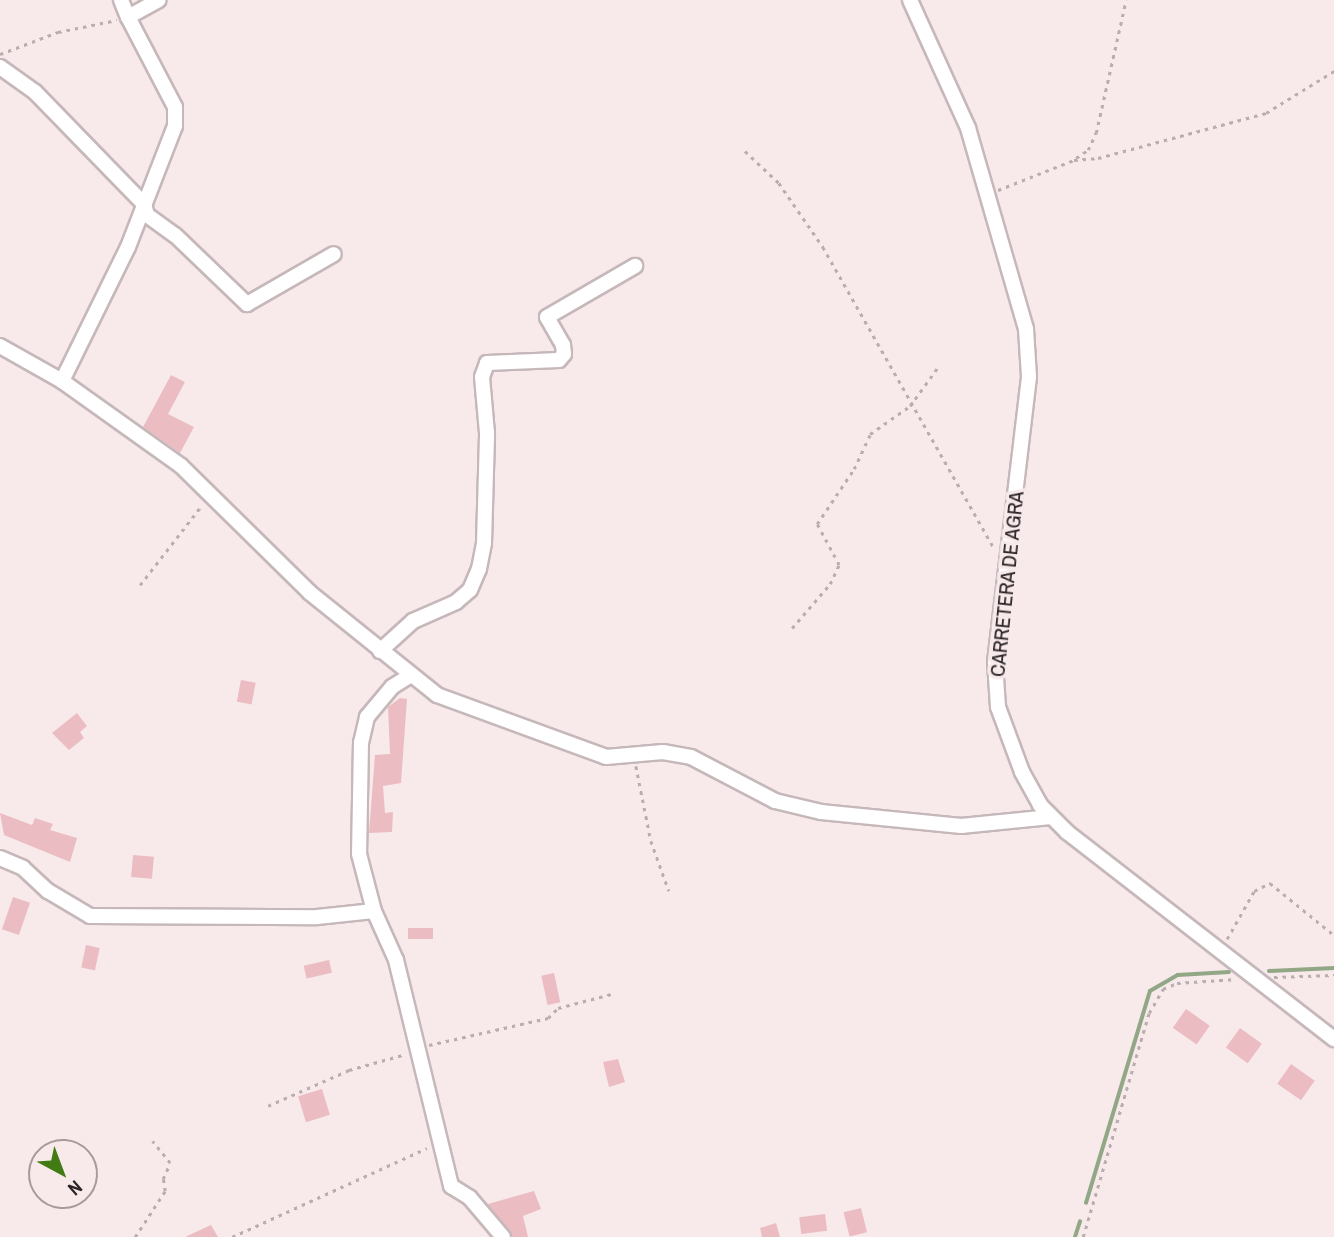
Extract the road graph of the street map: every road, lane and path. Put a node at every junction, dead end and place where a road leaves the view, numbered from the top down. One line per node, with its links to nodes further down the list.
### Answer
1 (121, 0): 5 (street)
2 (159, 0): 5 (street)
3 (910, 0): 11 (street, CARRETERA DE AGRA)
4 (1126, 0): 10 (path)
5 (128, 17): 6 (path); 12 (street)
6 (0, 54)
7 (0, 67): 12 (street)
8 (1334, 71): 10 (path)
9 (745, 150): 18 (path)
10 (1074, 160): 11 (path)
11 (989, 194): 20 (street, CARRETERA DE AGRA)
12 (145, 204): 13 (street); 17 (street)
13 (334, 254)
14 (635, 266): 23 (street)
15 (0, 346): 17 (street)
16 (938, 367): 18 (path)
17 (62, 381): 19 (street)
18 (910, 406): 20 (path); 22 (path)
19 (220, 503): 21 (path); 23 (street)
20 (1008, 570): 26 (street, CARRETERA DE AGRA)
21 (140, 585)
22 (792, 628)
23 (380, 651): 24 (street)
24 (411, 675): 25 (street); 29 (street)
25 (634, 758): 26 (street); 28 (path)
26 (1051, 817): 31 (street, CARRETERA DE AGRA)
27 (0, 858): 29 (street)
28 (669, 891)
29 (374, 911): 36 (street)
30 (1334, 935): 31 (path)
31 (1220, 951): 33 (street, CARRETERA DE AGRA)
32 (1334, 975): 33 (path)
33 (1252, 978): 35 (street, CARRETERA DE AGRA); 43 (path)
34 (615, 993): 36 (path)
35 (1334, 1040)
36 (417, 1051): 37 (path); 38 (street)
37 (268, 1106)
38 (437, 1139): 41 (path); 42 (street)
39 (152, 1141): 40 (path)
40 (135, 1237)
41 (232, 1237)
42 (503, 1237)
43 (1083, 1237)

